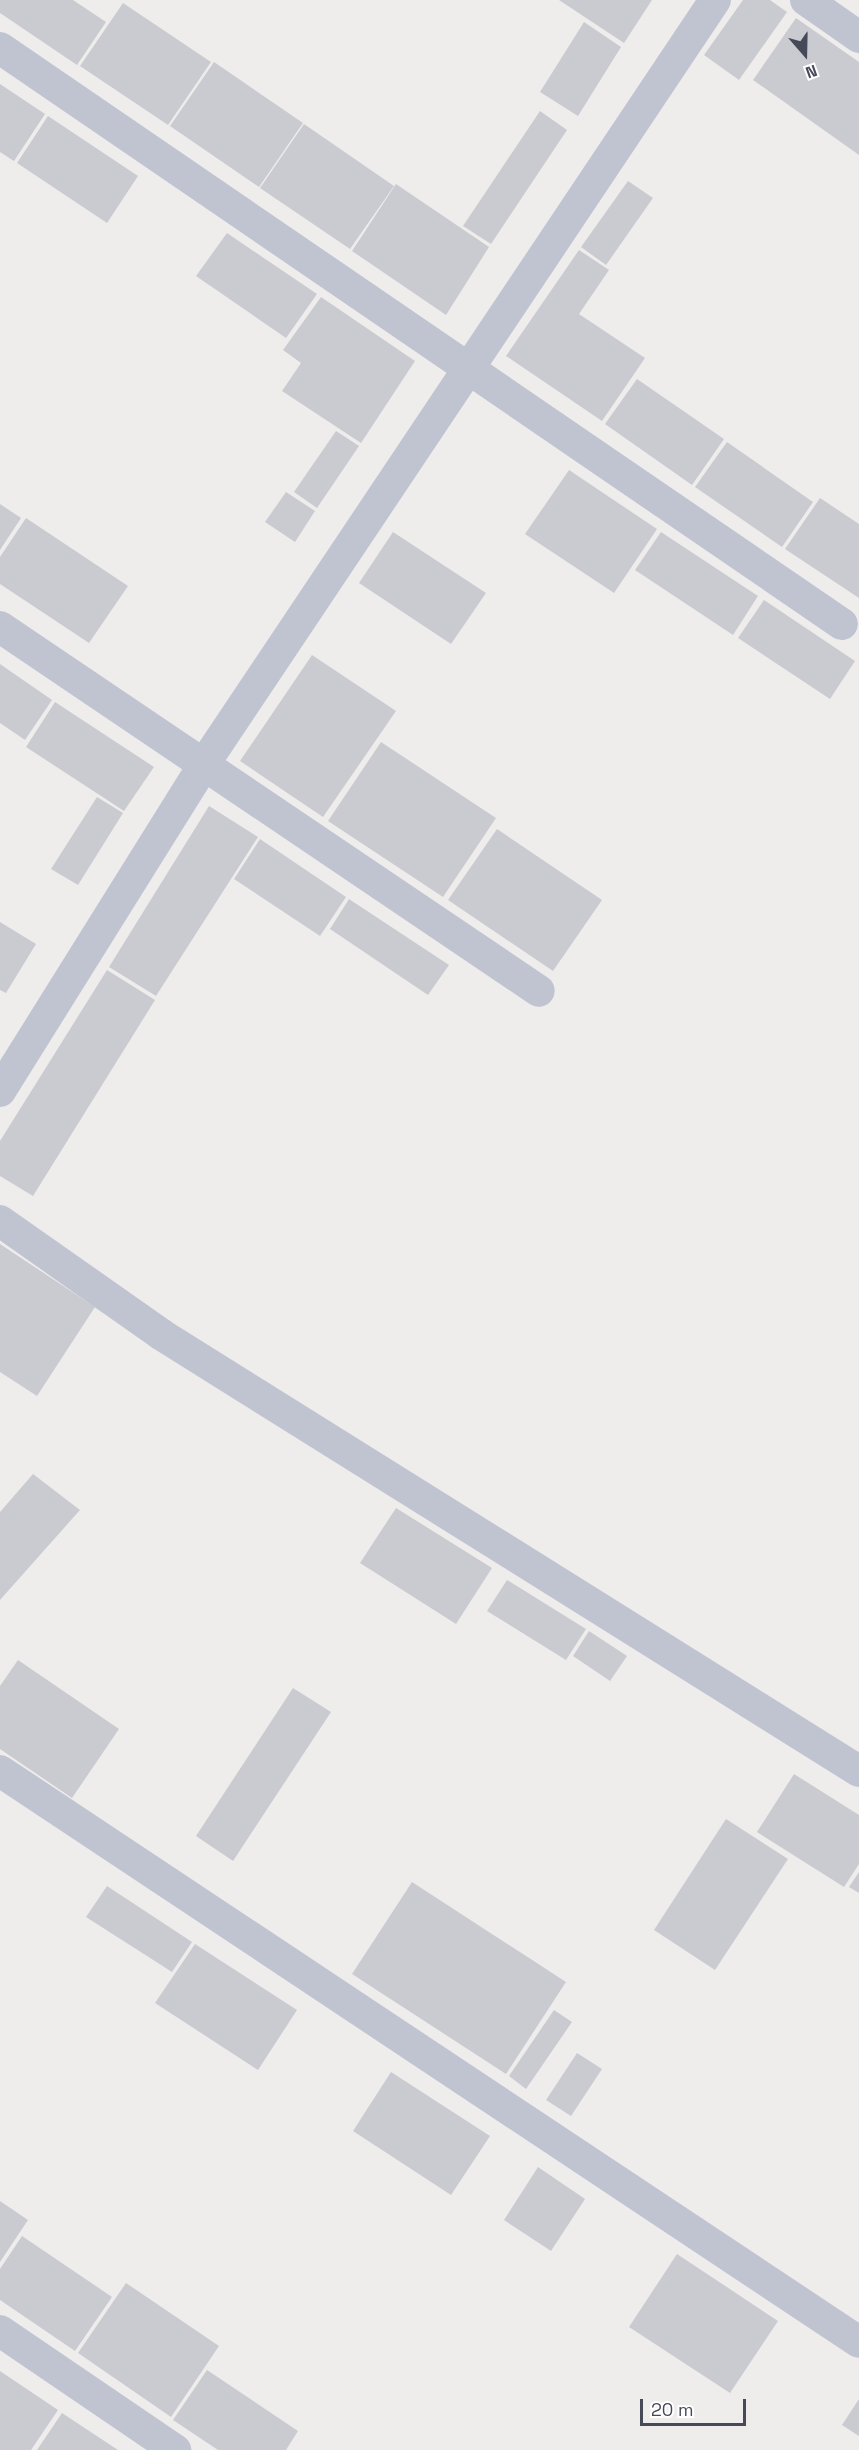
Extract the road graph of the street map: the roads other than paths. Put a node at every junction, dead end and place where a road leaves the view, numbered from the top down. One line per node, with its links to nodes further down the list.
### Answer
1 (715, 0): 5 (street)
2 (806, 0): 3 (street)
3 (859, 38)
4 (0, 48): 5 (street)
5 (468, 368): 6 (street); 8 (street)
6 (842, 624)
7 (0, 627): 8 (street)
8 (204, 764): 9 (street); 10 (street)
9 (539, 991)
10 (0, 1091)
11 (0, 1221): 13 (street)
12 (0, 1771): 15 (street)
13 (859, 1771)
14 (0, 2331): 16 (street)
15 (859, 2342)
16 (175, 2450)

